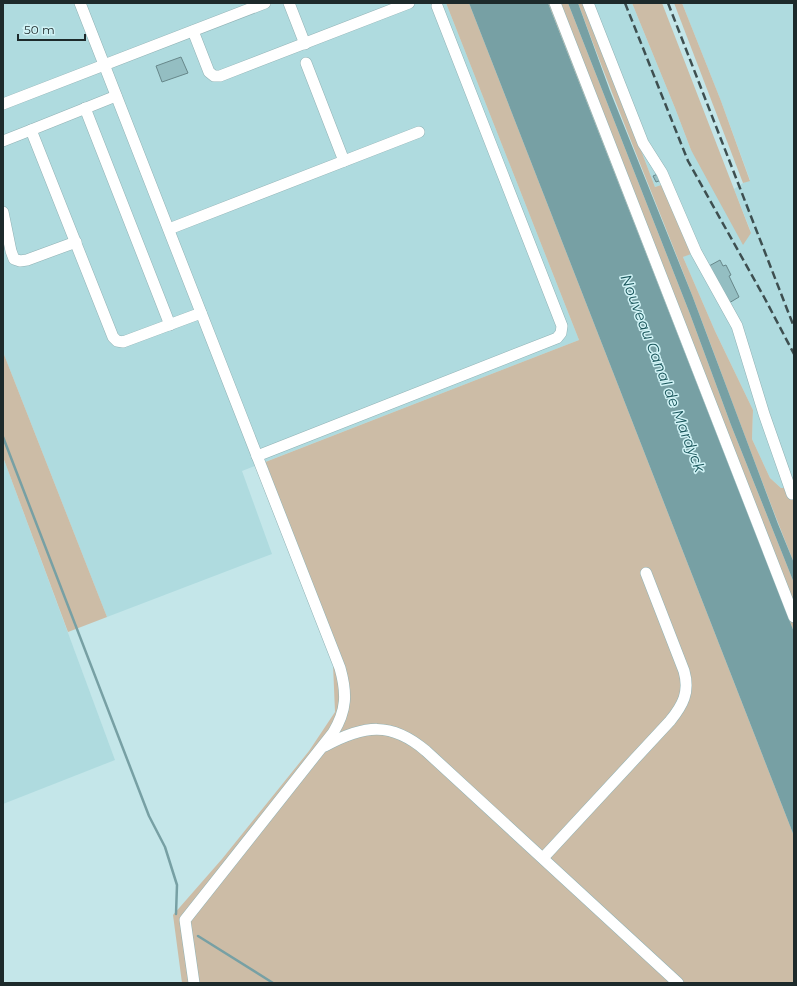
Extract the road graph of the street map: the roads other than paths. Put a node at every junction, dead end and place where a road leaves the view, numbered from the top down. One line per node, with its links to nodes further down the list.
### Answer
1 (80, 3): 11 (street)
2 (265, 3): 8 (street)
3 (289, 3): 9 (street)
4 (409, 3): 9 (street)
5 (555, 3): 27 (street)
6 (588, 3): 25 (street)
7 (437, 6): 24 (street)
8 (192, 31): 9 (street); 11 (street)
9 (305, 44)
10 (306, 63): 18 (street)
11 (104, 65): 12 (street); 13 (street)
12 (116, 96): 14 (street); 20 (street)
13 (3, 104)
14 (85, 108): 15 (street); 23 (street)
15 (31, 130): 17 (street); 21 (street)
16 (419, 132): 18 (street)
17 (3, 141)
18 (344, 161): 20 (street)
19 (3, 212): 21 (street)
20 (169, 230): 22 (street)
21 (76, 242): 23 (street)
22 (201, 313): 23 (street); 24 (street)
23 (170, 325)
24 (258, 460): 28 (street)
25 (792, 494)
26 (646, 573): 29 (street)
27 (794, 617)
28 (323, 747): 29 (street); 30 (street)
29 (543, 858): 31 (street)
30 (194, 983)
31 (678, 983)

